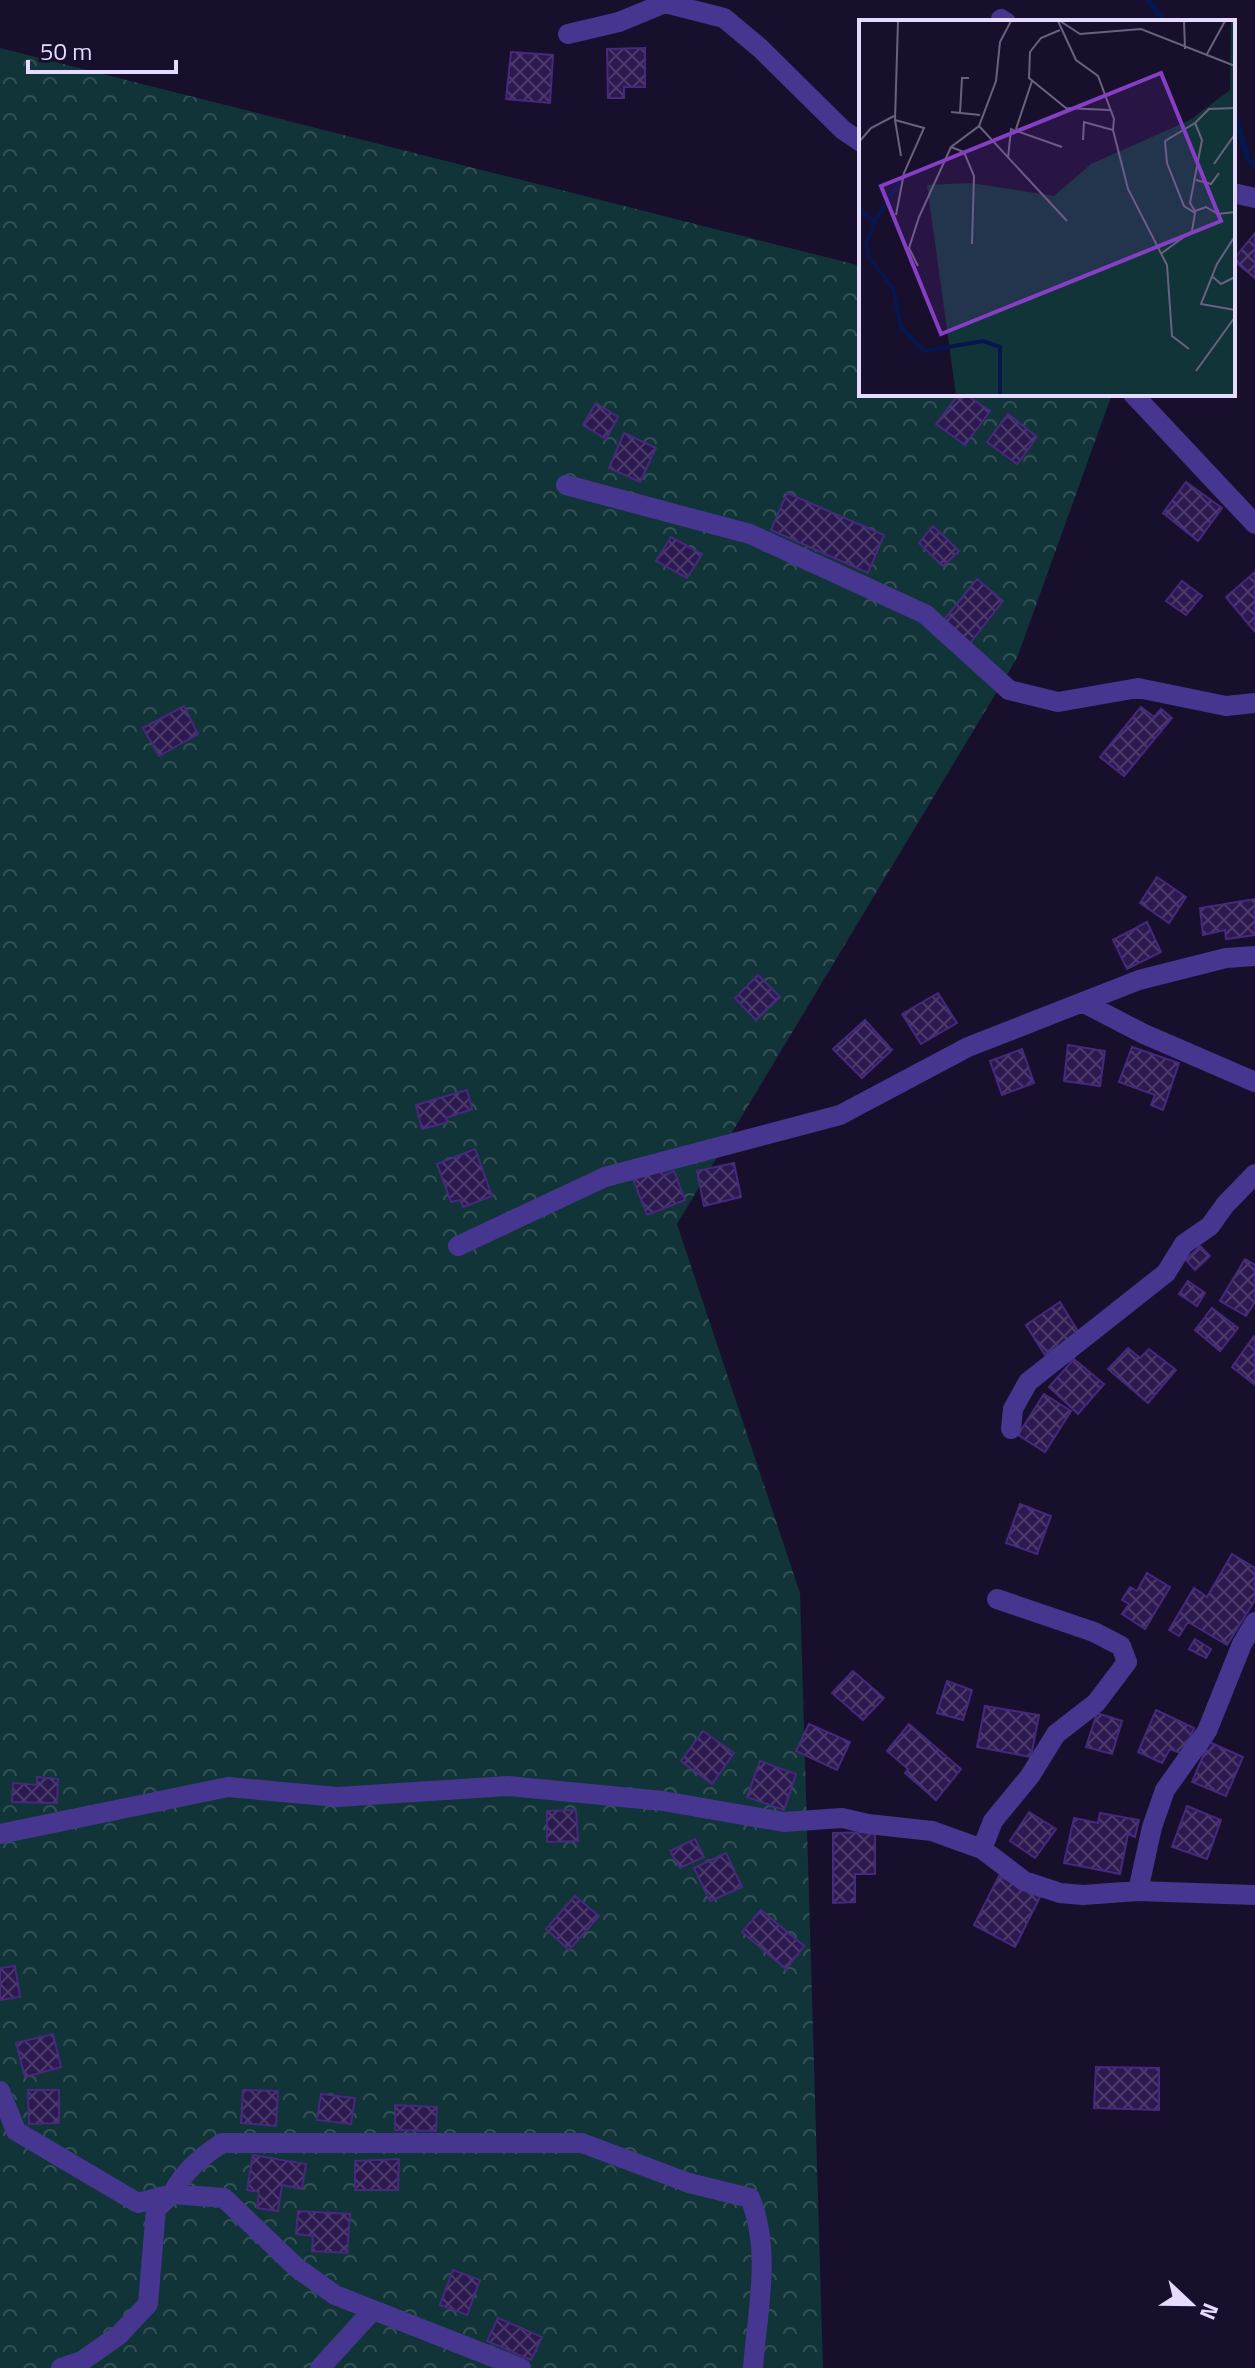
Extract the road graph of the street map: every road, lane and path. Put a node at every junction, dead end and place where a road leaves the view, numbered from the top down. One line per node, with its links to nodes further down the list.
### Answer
1 (568, 34): 2 (street)
2 (859, 141)
3 (1235, 193): 4 (street)
4 (1255, 198)
5 (1135, 396): 7 (street)
6 (566, 485): 8 (street)
7 (1255, 524)
8 (1255, 703)
9 (1255, 956): 10 (street)
10 (1084, 1003): 11 (street); 13 (street)
11 (1255, 1082)
12 (1255, 1174): 14 (street)
13 (458, 1246)
14 (1011, 1429)
15 (997, 1599): 18 (street)
16 (1255, 1622): 19 (street)
17 (0, 1834): 18 (street)
18 (982, 1849): 19 (street)
19 (1138, 1891): 20 (street)
20 (1255, 1895)
21 (0, 2091): 22 (street)
22 (172, 2194): 23 (street); 24 (street); 27 (street)
23 (373, 2310): 25 (street); 26 (street)
24 (61, 2368)
25 (320, 2368)
26 (521, 2368)
27 (753, 2368)

